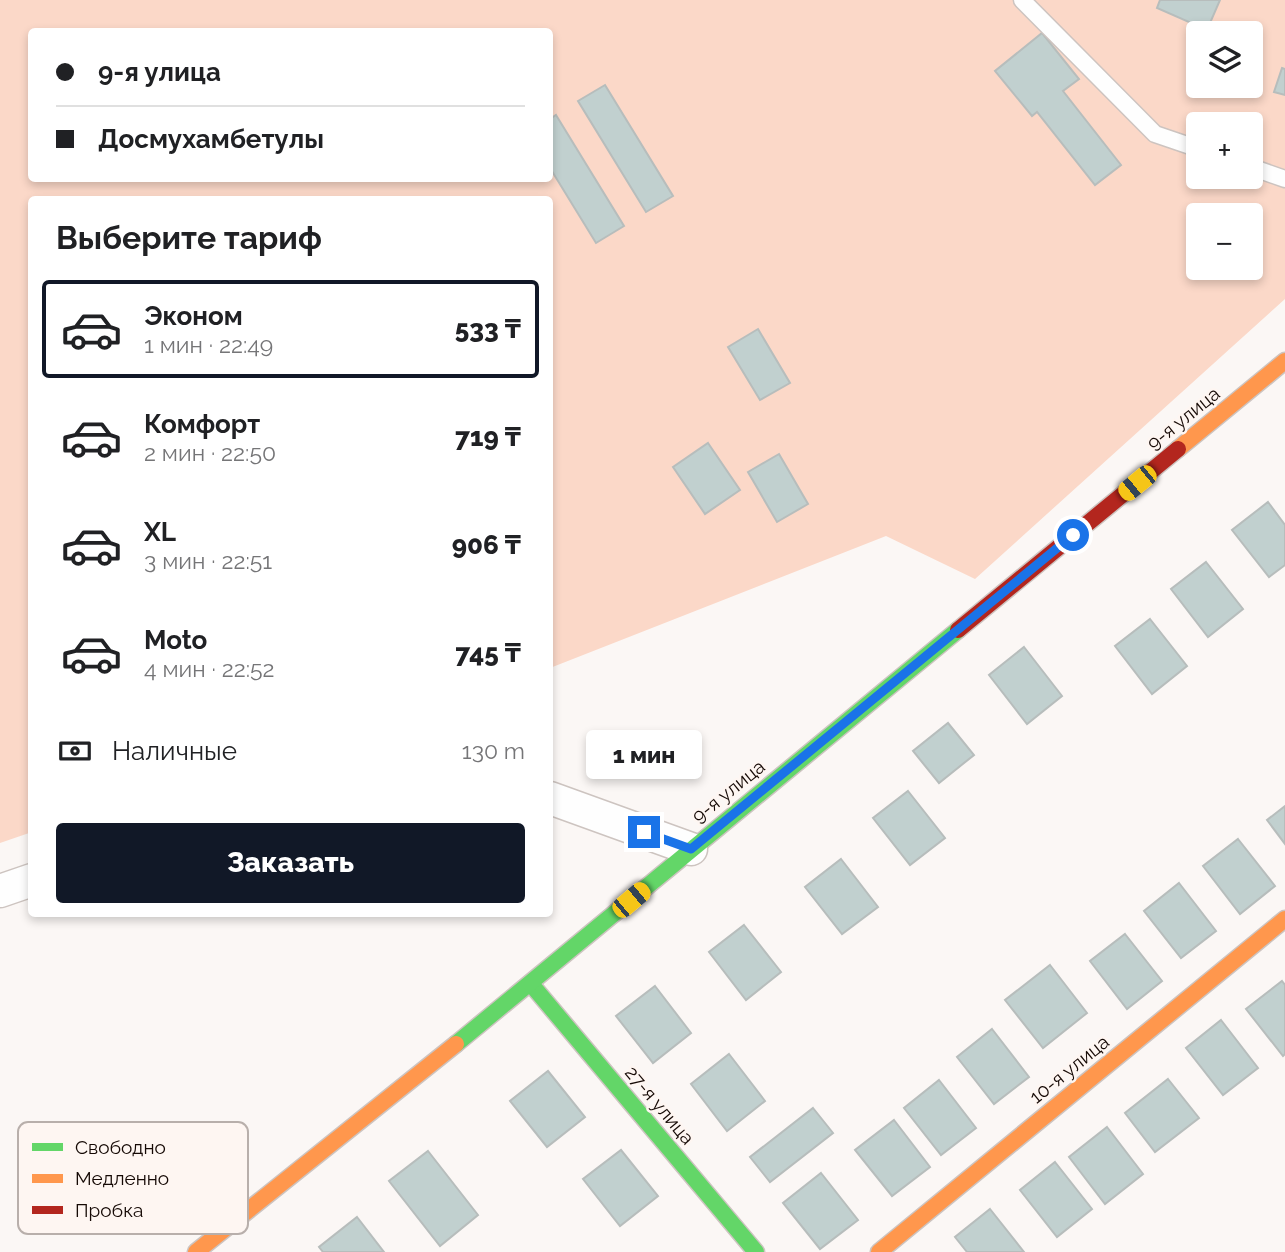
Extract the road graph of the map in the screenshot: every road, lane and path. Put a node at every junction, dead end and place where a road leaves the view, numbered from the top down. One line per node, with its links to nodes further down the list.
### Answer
1 (1022, 0): 2 (lane)
2 (1186, 145)
3 (1263, 171): 4 (lane)
4 (1285, 179)
5 (1285, 361): 7 (street, 9-я улица)
6 (553, 799): 7 (street)
7 (691, 849): 11 (street, 9-я улица)
8 (28, 881): 9 (street)
9 (0, 891)
10 (1285, 919): 16 (street, 10-я улица)
11 (531, 984): 12 (street, 9-я улица); 15 (street, 27-я улица)
12 (248, 1210)
13 (218, 1234): 14 (street, 9-я улица)
14 (196, 1252)
15 (756, 1252)
16 (879, 1252)

